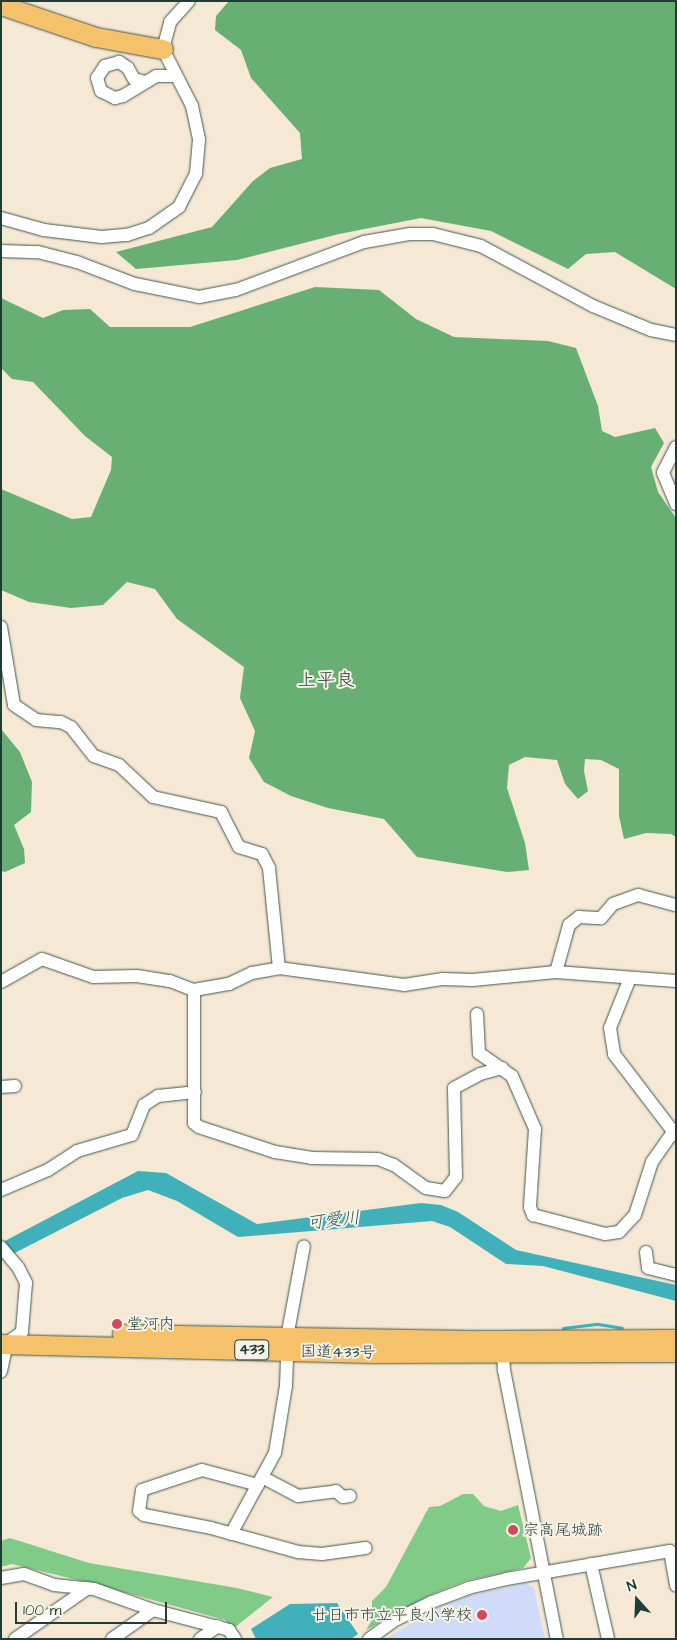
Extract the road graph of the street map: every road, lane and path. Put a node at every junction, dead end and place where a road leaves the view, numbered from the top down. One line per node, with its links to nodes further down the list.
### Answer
1 (16, 1): 4 (highway)
2 (189, 1): 4 (street)
3 (1, 6): 4 (highway)
4 (163, 49): 5 (street)
5 (176, 76): 6 (street); 7 (street)
6 (145, 82)
7 (1, 218)
8 (1, 251): 9 (street)
9 (676, 335)
10 (676, 447): 11 (street)
11 (676, 504)
12 (1, 627): 14 (street)
13 (676, 905): 15 (street)
14 (278, 968): 15 (street); 19 (street)
15 (556, 972): 16 (street)
16 (630, 978): 17 (street); 25 (street)
17 (676, 981)
18 (1, 982): 19 (street)
19 (194, 990): 24 (street)
20 (477, 1014): 21 (street)
21 (502, 1068): 24 (street); 25 (street)
22 (15, 1086): 23 (street)
23 (1, 1087)
24 (195, 1092): 26 (street)
25 (674, 1134)
26 (1, 1190)
27 (304, 1246): 33 (street)
28 (1, 1247): 31 (street)
29 (646, 1252): 30 (street)
30 (676, 1275)
31 (22, 1332): 33 (highway, 国道433号 / 433); 34 (highway, 国道433号 / 433)
32 (676, 1339): 35 (highway, 国道433号 / 433)
33 (287, 1344): 34 (highway, 国道433号 / 433); 35 (highway, 国道433号 / 433); 38 (street)
34 (3, 1345): 37 (street)
35 (503, 1347): 36 (highway, 国道433号 / 433); 43 (street)
36 (676, 1352)
37 (1, 1371)
38 (260, 1481): 39 (street); 40 (street); 40 (street)
39 (350, 1496)
40 (231, 1534): 41 (street)
41 (366, 1548)
42 (591, 1564): 43 (street); 45 (street); 55 (street)
43 (544, 1573): 53 (street); 54 (street)
44 (1, 1578): 46 (street)
45 (676, 1585)
46 (88, 1588): 47 (street); 49 (street)
47 (153, 1610): 48 (street); 50 (street)
48 (218, 1626): 51 (street); 52 (street)
49 (15, 1639)
50 (112, 1639)
51 (200, 1639)
52 (235, 1639)
53 (370, 1639)
54 (557, 1639)
55 (608, 1639)

